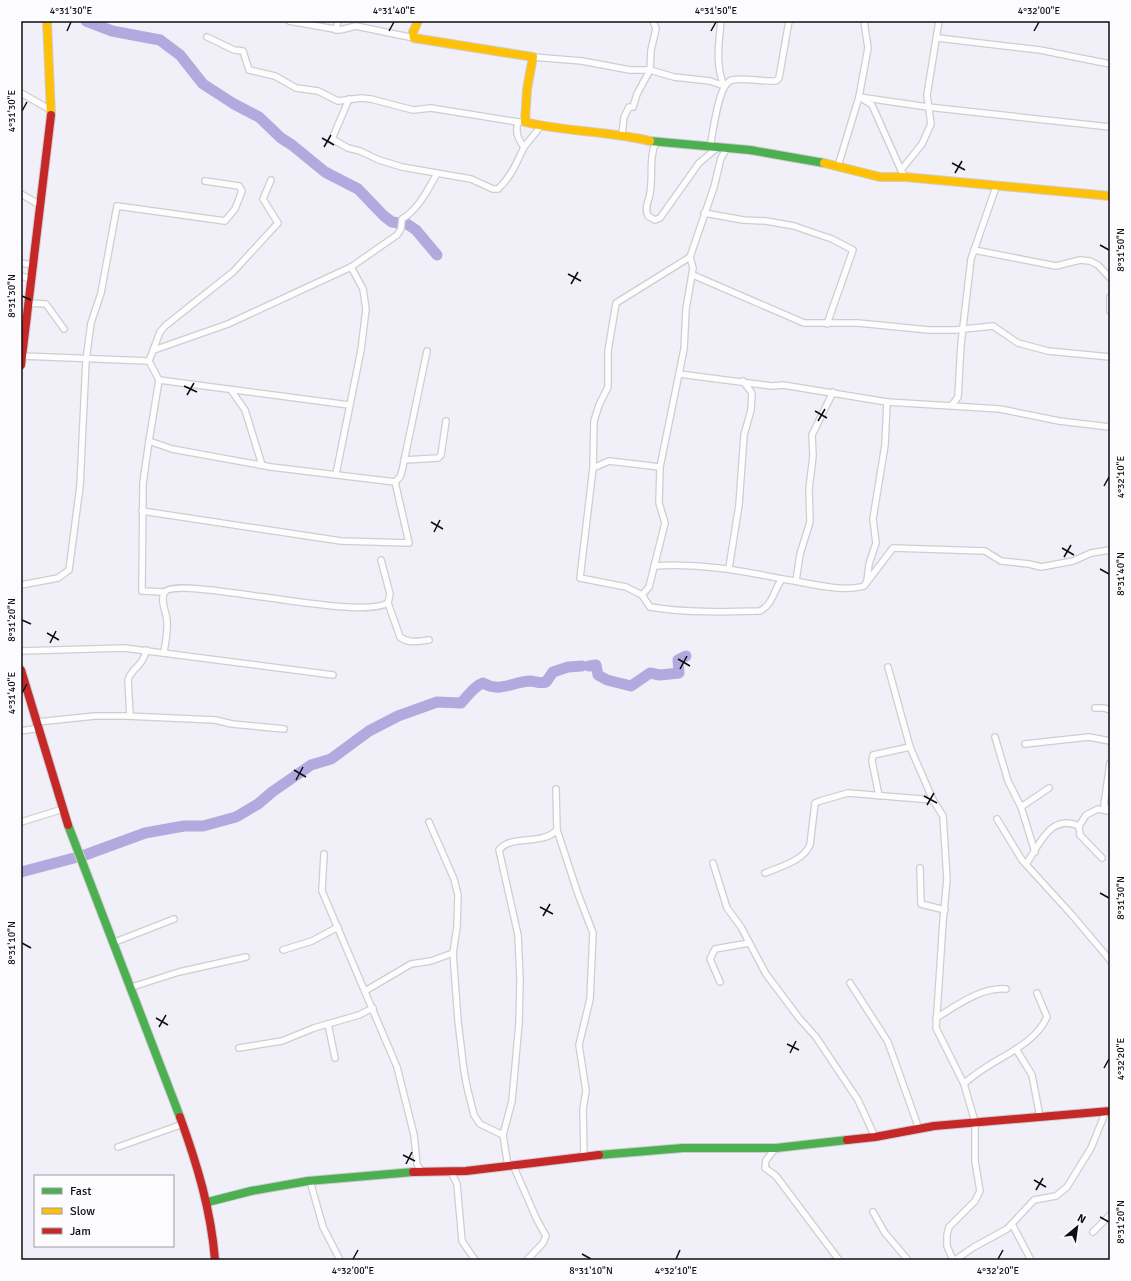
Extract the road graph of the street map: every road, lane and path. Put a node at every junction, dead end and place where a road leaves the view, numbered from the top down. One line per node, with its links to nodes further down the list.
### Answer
1 (47, 21): 22 (street)
2 (290, 21): 10 (street)
3 (338, 21): 10 (street)
4 (418, 21): 12 (street)
5 (653, 21): 16 (street)
6 (721, 21): 17 (street)
7 (789, 21): 17 (street)
8 (864, 21): 19 (street)
9 (939, 21): 13 (street)
10 (336, 30): 12 (street)
11 (207, 37): 20 (street)
12 (414, 38): 14 (street)
13 (938, 38): 15 (street); 21 (street)
14 (533, 57): 16 (street); 23 (street)
15 (1110, 64)
16 (650, 70): 17 (street); 26 (street)
17 (724, 86): 29 (street)
18 (22, 95): 22 (street)
19 (859, 97): 21 (street); 31 (street); 33 (street)
20 (349, 99): 23 (street); 32 (street)
21 (928, 107): 25 (street); 33 (street)
22 (49, 109): 39 (street)
23 (521, 122): 24 (street); 28 (street)
24 (541, 126): 26 (street); 28 (street)
25 (1110, 127)
26 (622, 134): 27 (street)
27 (656, 142): 29 (street); 29 (street)
28 (524, 147): 32 (street)
29 (714, 147): 30 (street)
30 (727, 148): 31 (street); 40 (street)
31 (838, 166): 33 (street)
32 (437, 174): 45 (street)
33 (903, 174): 36 (street)
34 (271, 180): 56 (street)
35 (205, 181): 60 (street)
36 (996, 187): 38 (street); 41 (street)
37 (21, 194): 39 (street)
38 (1110, 196)
39 (40, 205): 44 (street)
40 (704, 212): 42 (street); 53 (street)
41 (974, 250): 48 (street); 54 (street)
42 (690, 256): 46 (street); 81 (street)
43 (21, 263): 44 (street)
44 (33, 265): 49 (street)
45 (351, 267): 56 (street); 72 (street)
46 (693, 275): 53 (street); 63 (street)
47 (21, 276): 49 (street)
48 (1110, 278)
49 (31, 279): 51 (street)
50 (1110, 297): 52 (street)
51 (28, 303): 55 (street); 58 (street)
52 (1110, 311)
53 (827, 324): 54 (street)
54 (964, 328): 59 (street); 70 (street)
55 (64, 329)
56 (154, 350): 61 (street)
57 (426, 351): 78 (street)
58 (22, 353): 60 (street); 62 (street)
59 (1110, 357)
60 (86, 360): 61 (street); 92 (street)
61 (149, 361): 64 (street)
62 (21, 364)
63 (679, 374): 65 (street); 80 (street)
64 (159, 380): 67 (street); 77 (street)
65 (743, 381): 66 (street); 69 (street)
66 (762, 384): 68 (street); 69 (street)
67 (231, 390): 72 (street); 79 (street)
68 (833, 392): 71 (street); 90 (street)
69 (752, 393): 88 (street)
70 (958, 397): 73 (street); 74 (street)
71 (888, 402): 73 (street); 91 (street)
72 (349, 405): 82 (street)
73 (952, 405): 74 (street)
74 (966, 408): 76 (street)
75 (446, 421): 78 (street)
76 (1110, 427)
77 (148, 441): 79 (street); 84 (street)
78 (404, 460): 83 (street)
79 (262, 465): 82 (street)
80 (660, 467): 81 (street); 87 (street)
81 (593, 468): 94 (street)
82 (336, 474): 83 (street)
83 (395, 482): 84 (street)
84 (142, 511): 93 (street)
85 (1110, 550): 91 (street)
86 (381, 560): 95 (street)
87 (654, 566): 88 (street); 94 (street)
88 (730, 568): 89 (street)
89 (782, 579): 90 (street); 94 (street)
90 (796, 581): 91 (street)
91 (867, 582)
92 (21, 585)
93 (164, 592): 95 (street); 99 (street)
94 (642, 595)
95 (388, 603): 96 (street)
96 (429, 640)
97 (146, 650): 98 (street); 99 (street); 105 (street)
98 (21, 651)
99 (164, 653): 102 (street)
100 (888, 667): 112 (street)
101 (21, 670): 106 (street)
102 (333, 675)
103 (1095, 708): 104 (street)
104 (1110, 710)
105 (130, 716): 106 (street); 107 (street)
106 (38, 725): 108 (street); 119 (street)
107 (284, 729)
108 (21, 731)
109 (995, 737): 118 (street)
110 (1110, 741): 111 (street)
111 (1025, 744)
112 (910, 747): 116 (street); 117 (street)
113 (1110, 764): 120 (street)
114 (1049, 788): 118 (street)
115 (556, 789): 125 (street)
116 (879, 796): 117 (street); 132 (street)
117 (933, 800): 133 (street)
118 (1021, 807): 126 (street)
119 (63, 809): 122 (street); 136 (street)
120 (1109, 811): 124 (street)
121 (997, 819): 130 (street)
122 (21, 822)
123 (429, 822): 139 (street)
124 (1079, 826): 126 (street); 128 (street)
125 (557, 830): 160 (street); 164 (street)
126 (1034, 852): 130 (street)
127 (324, 854): 135 (street)
128 (1102, 858)
129 (712, 863): 137 (street)
130 (1026, 864): 141 (street)
131 (920, 868): 133 (street)
132 (765, 873)
133 (945, 910): 149 (street)
134 (174, 919): 136 (street)
135 (338, 927): 138 (street); 146 (street)
136 (115, 942): 144 (street)
137 (749, 943): 142 (street); 161 (street)
138 (283, 950)
139 (453, 953): 146 (street); 160 (street)
140 (246, 957): 144 (street)
141 (1110, 960)
142 (720, 982)
143 (850, 983): 159 (street)
144 (132, 987): 158 (street)
145 (1006, 989): 149 (street)
146 (365, 991): 148 (street)
147 (1037, 993): 152 (street)
148 (373, 1008): 150 (street); 166 (street)
149 (936, 1018): 154 (street)
150 (328, 1024): 151 (street); 153 (street)
151 (239, 1048)
152 (1016, 1049): 154 (street); 156 (street)
153 (335, 1058)
154 (964, 1084): 157 (street)
155 (1108, 1111): 156 (street); 172 (street)
156 (1040, 1116): 157 (street)
157 (975, 1122): 159 (street); 180 (street)
158 (183, 1124): 162 (street); 169 (street)
159 (919, 1129): 161 (street)
160 (503, 1135): 165 (street)
161 (875, 1137): 163 (street)
162 (118, 1147)
163 (776, 1148): 164 (street); 178 (street)
164 (584, 1157): 165 (street)
165 (510, 1165): 167 (street); 177 (street)
166 (421, 1170): 167 (street); 168 (street)
167 (451, 1172): 176 (street)
168 (310, 1181): 169 (street); 175 (street)
169 (208, 1202): 174 (street)
170 (873, 1212): 179 (street)
171 (1110, 1215): 173 (street)
172 (1012, 1224): 180 (street); 181 (street)
173 (1092, 1232)
174 (215, 1260)
175 (340, 1260)
176 (475, 1260)
177 (527, 1260)
178 (839, 1260)
179 (908, 1260)
180 (954, 1260)
181 (1031, 1260)

